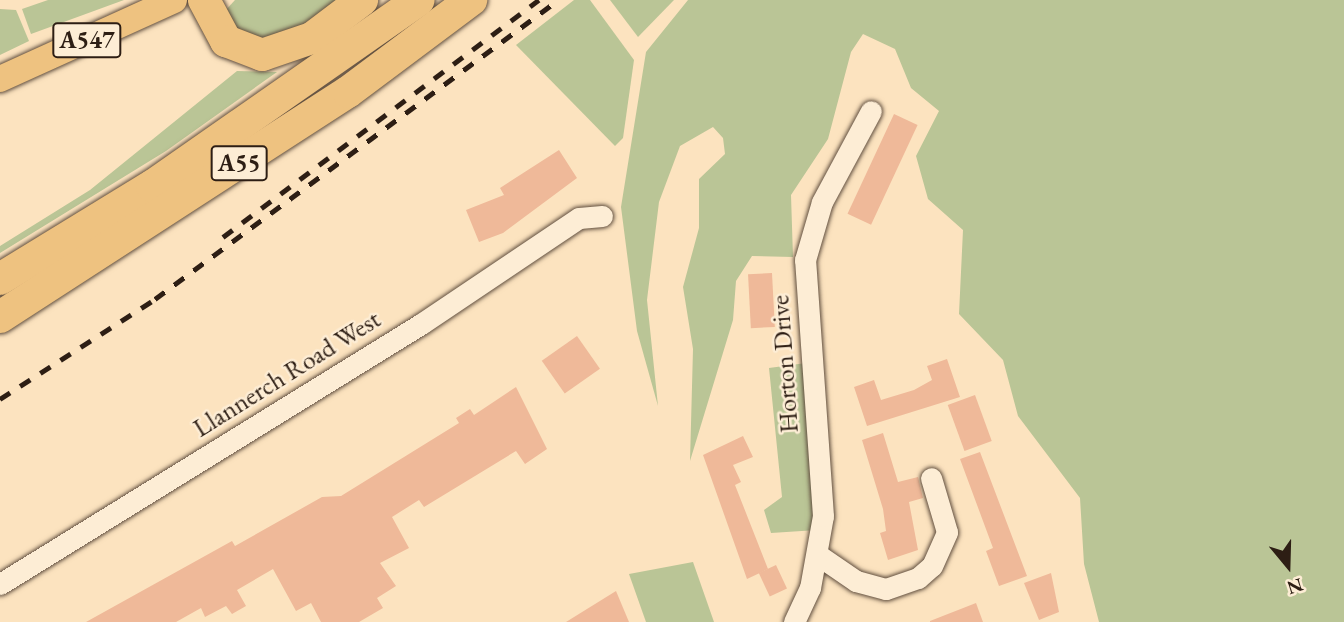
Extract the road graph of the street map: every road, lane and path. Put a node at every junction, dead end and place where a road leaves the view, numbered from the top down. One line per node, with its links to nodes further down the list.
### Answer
1 (174, 0): 6 (main road, A547)
2 (204, 0): 3 (highway)
3 (362, 0)
4 (419, 0): 9 (highway, A55)
5 (471, 0): 10 (highway, A55)
6 (0, 79)
7 (871, 111): 12 (street, Horton Drive)
8 (602, 216): 13 (street, Llannerch Road West)
9 (0, 279)
10 (0, 317)
11 (932, 478): 12 (street)
12 (818, 555): 14 (street, Horton Drive)
13 (0, 584)
14 (794, 622)

